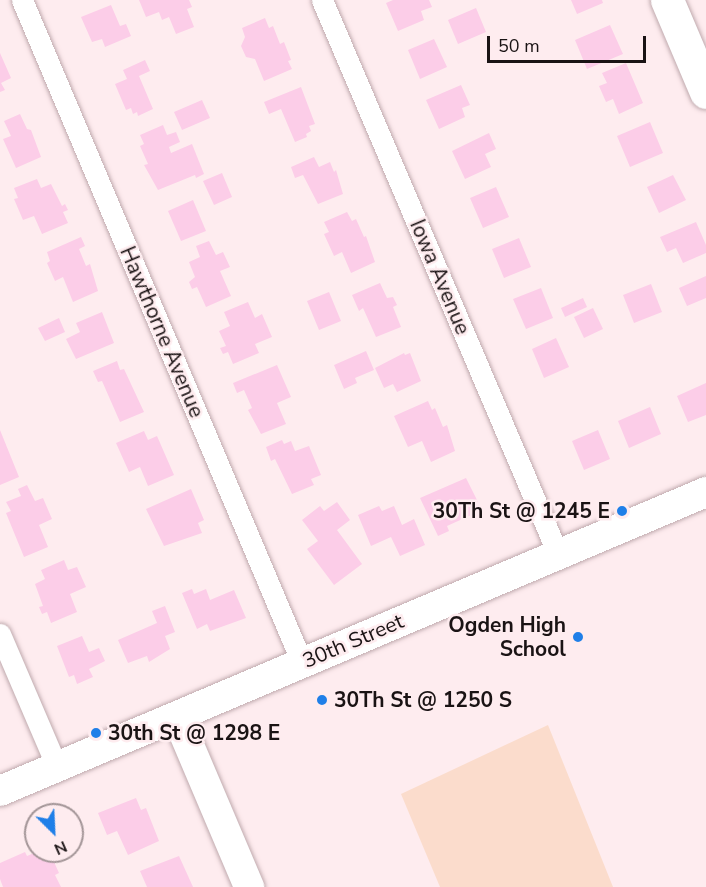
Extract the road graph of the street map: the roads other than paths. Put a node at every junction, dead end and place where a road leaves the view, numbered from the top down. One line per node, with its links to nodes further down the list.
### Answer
1 (22, 0): 8 (street, Hawthorne Avenue)
2 (322, 0): 6 (street, Iowa Avenue)
3 (667, 0): 4 (main road)
4 (705, 88)
5 (706, 492): 6 (street, 30th Street)
6 (558, 554): 8 (street, 30th Street)
7 (0, 634): 10 (street)
8 (302, 663): 9 (street, 30th Street)
9 (177, 717): 10 (street, 30th Street); 12 (street)
10 (57, 767): 11 (street, 30th Street)
11 (0, 791)
12 (249, 887)

